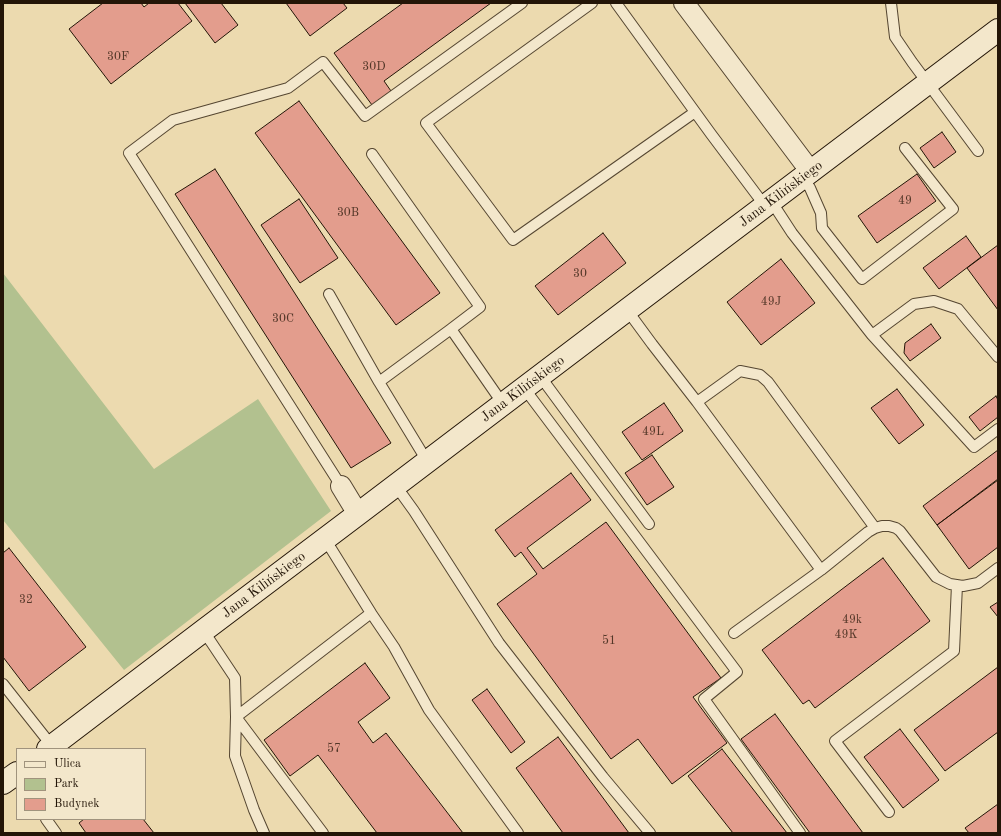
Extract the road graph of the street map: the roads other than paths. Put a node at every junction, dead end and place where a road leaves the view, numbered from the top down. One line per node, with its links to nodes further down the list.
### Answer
1 (522, 3): 25 (lane)
2 (592, 3): 8 (lane)
3 (616, 3): 8 (lane)
4 (684, 3): 12 (street)
5 (891, 3): 7 (lane)
6 (998, 30): 7 (street, Jana Kilińskiego)
7 (927, 83): 10 (lane); 12 (street, Jana Kilińskiego)
8 (695, 112): 13 (lane)
9 (905, 148): 12 (lane)
10 (978, 151)
11 (372, 154): 16 (lane)
12 (807, 174): 13 (street, Jana Kilińskiego)
13 (767, 204): 15 (street, Jana Kilińskiego); 17 (lane)
14 (329, 294): 19 (lane)
15 (627, 310): 20 (street, Jana Kilińskiego); 21 (lane)
16 (451, 329): 19 (lane); 22 (lane)
17 (872, 335): 18 (lane); 23 (lane)
18 (998, 357)
19 (379, 382): 24 (lane)
20 (532, 382): 22 (street, Jana Kilińskiego); 28 (lane); 47 (lane)
21 (697, 402): 29 (lane); 32 (lane)
22 (503, 404): 24 (street, Jana Kilińskiego)
23 (998, 429)
24 (427, 461): 26 (street, Jana Kilińskiego)
25 (341, 486): 27 (street)
26 (396, 486): 27 (street, Jana Kilińskiego); 46 (lane)
27 (358, 514): 30 (street, Jana Kilińskiego)
28 (649, 524)
29 (875, 528): 32 (lane); 33 (lane)
30 (326, 539): 34 (lane); 35 (street, Jana Kilińskiego)
31 (998, 568): 33 (lane)
32 (821, 570): 36 (lane)
33 (957, 585): 40 (lane)
34 (371, 613): 38 (lane); 45 (lane)
35 (203, 631): 38 (lane); 39 (street, Jana Kilińskiego)
36 (734, 633)
37 (3, 684): 39 (lane)
38 (236, 717): 43 (lane); 44 (lane)
39 (50, 747)
40 (889, 812)
41 (47, 820): 42 (lane)
42 (56, 833)
43 (264, 833)
44 (323, 833)
45 (518, 833)
46 (650, 833)
47 (800, 833)

